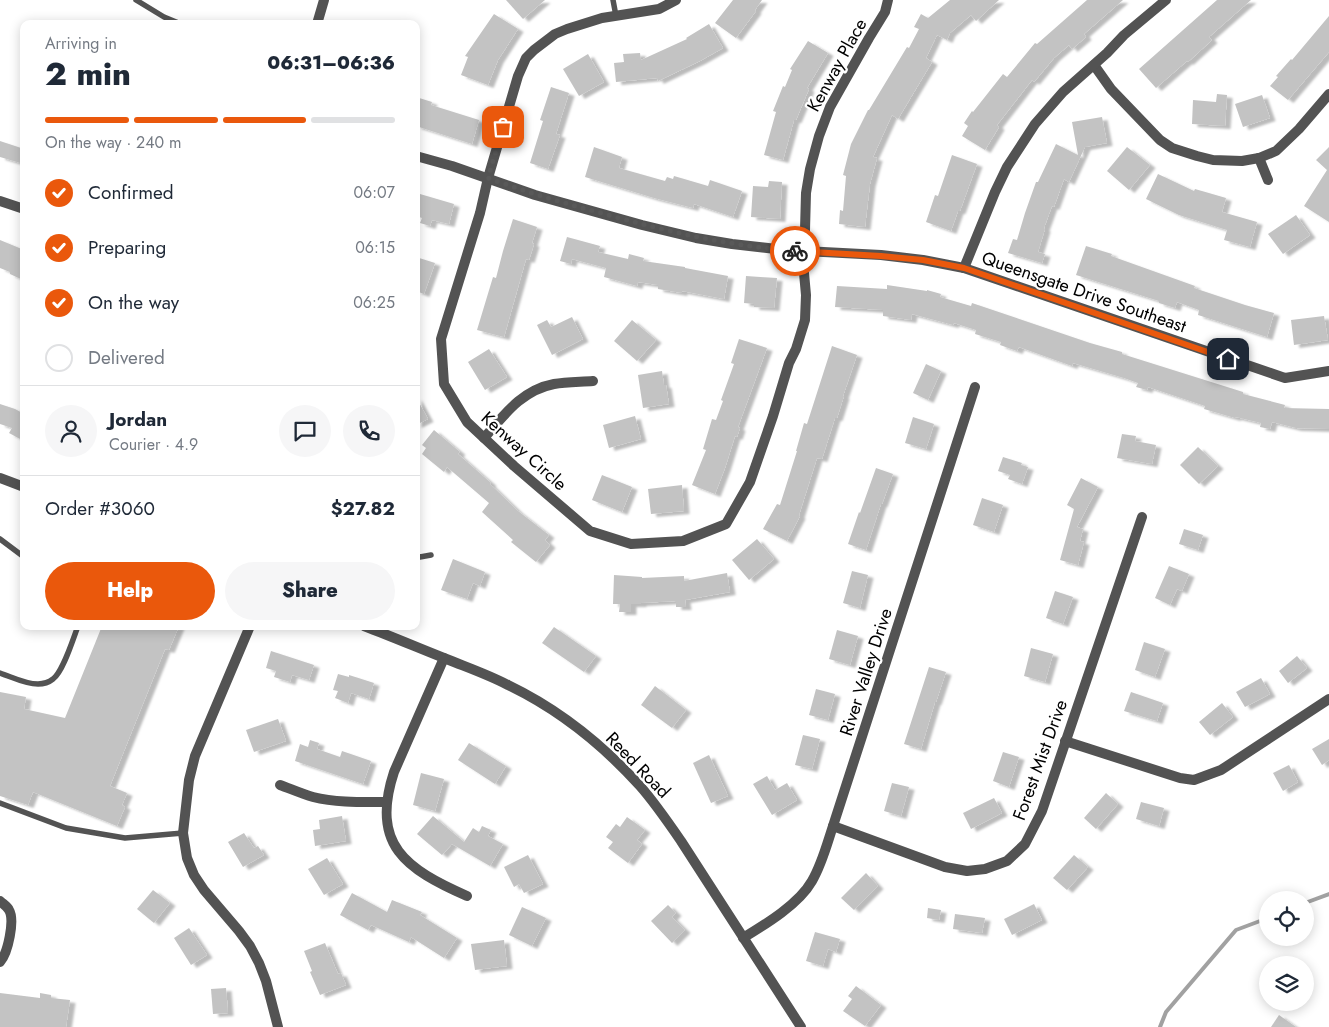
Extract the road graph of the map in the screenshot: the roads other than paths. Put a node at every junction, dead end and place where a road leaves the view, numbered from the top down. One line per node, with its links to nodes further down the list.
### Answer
1 (136, 0): 8 (lane)
2 (324, 0): 9 (street)
3 (613, 0): 7 (lane)
4 (676, 0): 7 (street, Kenway Circle)
5 (888, 0): 18 (street, Kenway Place)
6 (1166, 0): 10 (street)
7 (616, 16): 14 (street, Kenway Circle)
8 (171, 20)
9 (318, 20)
10 (1094, 65): 13 (street); 19 (street)
11 (1329, 94): 13 (street)
12 (420, 157): 14 (street, Queensgate Drive Southeast)
13 (1260, 158): 15 (street)
14 (488, 178): 18 (street, Queensgate Drive Southeast); 24 (street, Kenway Circle)
15 (1268, 180)
16 (0, 201): 17 (street)
17 (20, 208)
18 (802, 251): 19 (street, Queensgate Drive Southeast); 20 (street, Kenway Place)
19 (964, 268): 21 (street, Queensgate Drive Southeast)
20 (806, 295): 24 (street, Kenway Circle)
21 (1329, 370)
22 (593, 381): 24 (street)
23 (976, 387): 42 (street, River Valley Drive)
24 (484, 438)
25 (0, 478): 26 (street)
26 (20, 486)
27 (1142, 517): 38 (street, Forest Mist Drive)
28 (0, 539): 29 (lane)
29 (20, 554)
30 (431, 555): 31 (lane)
31 (420, 557)
32 (76, 630): 36 (lane)
33 (248, 630): 43 (street)
34 (374, 630): 35 (street, Reed Road)
35 (444, 658): 40 (street); 46 (street, Reed Road)
36 (0, 673)
37 (1329, 699): 38 (street)
38 (1065, 741): 42 (street, Forest Mist Drive)
39 (280, 785): 40 (street)
40 (387, 802): 44 (street)
41 (0, 803): 43 (lane)
42 (833, 826): 46 (street, River Valley Drive)
43 (182, 833): 48 (street)
44 (467, 896)
45 (0, 901): 47 (street)
46 (744, 938): 49 (street, Reed Road)
47 (0, 962)
48 (278, 1027)
49 (801, 1027)

